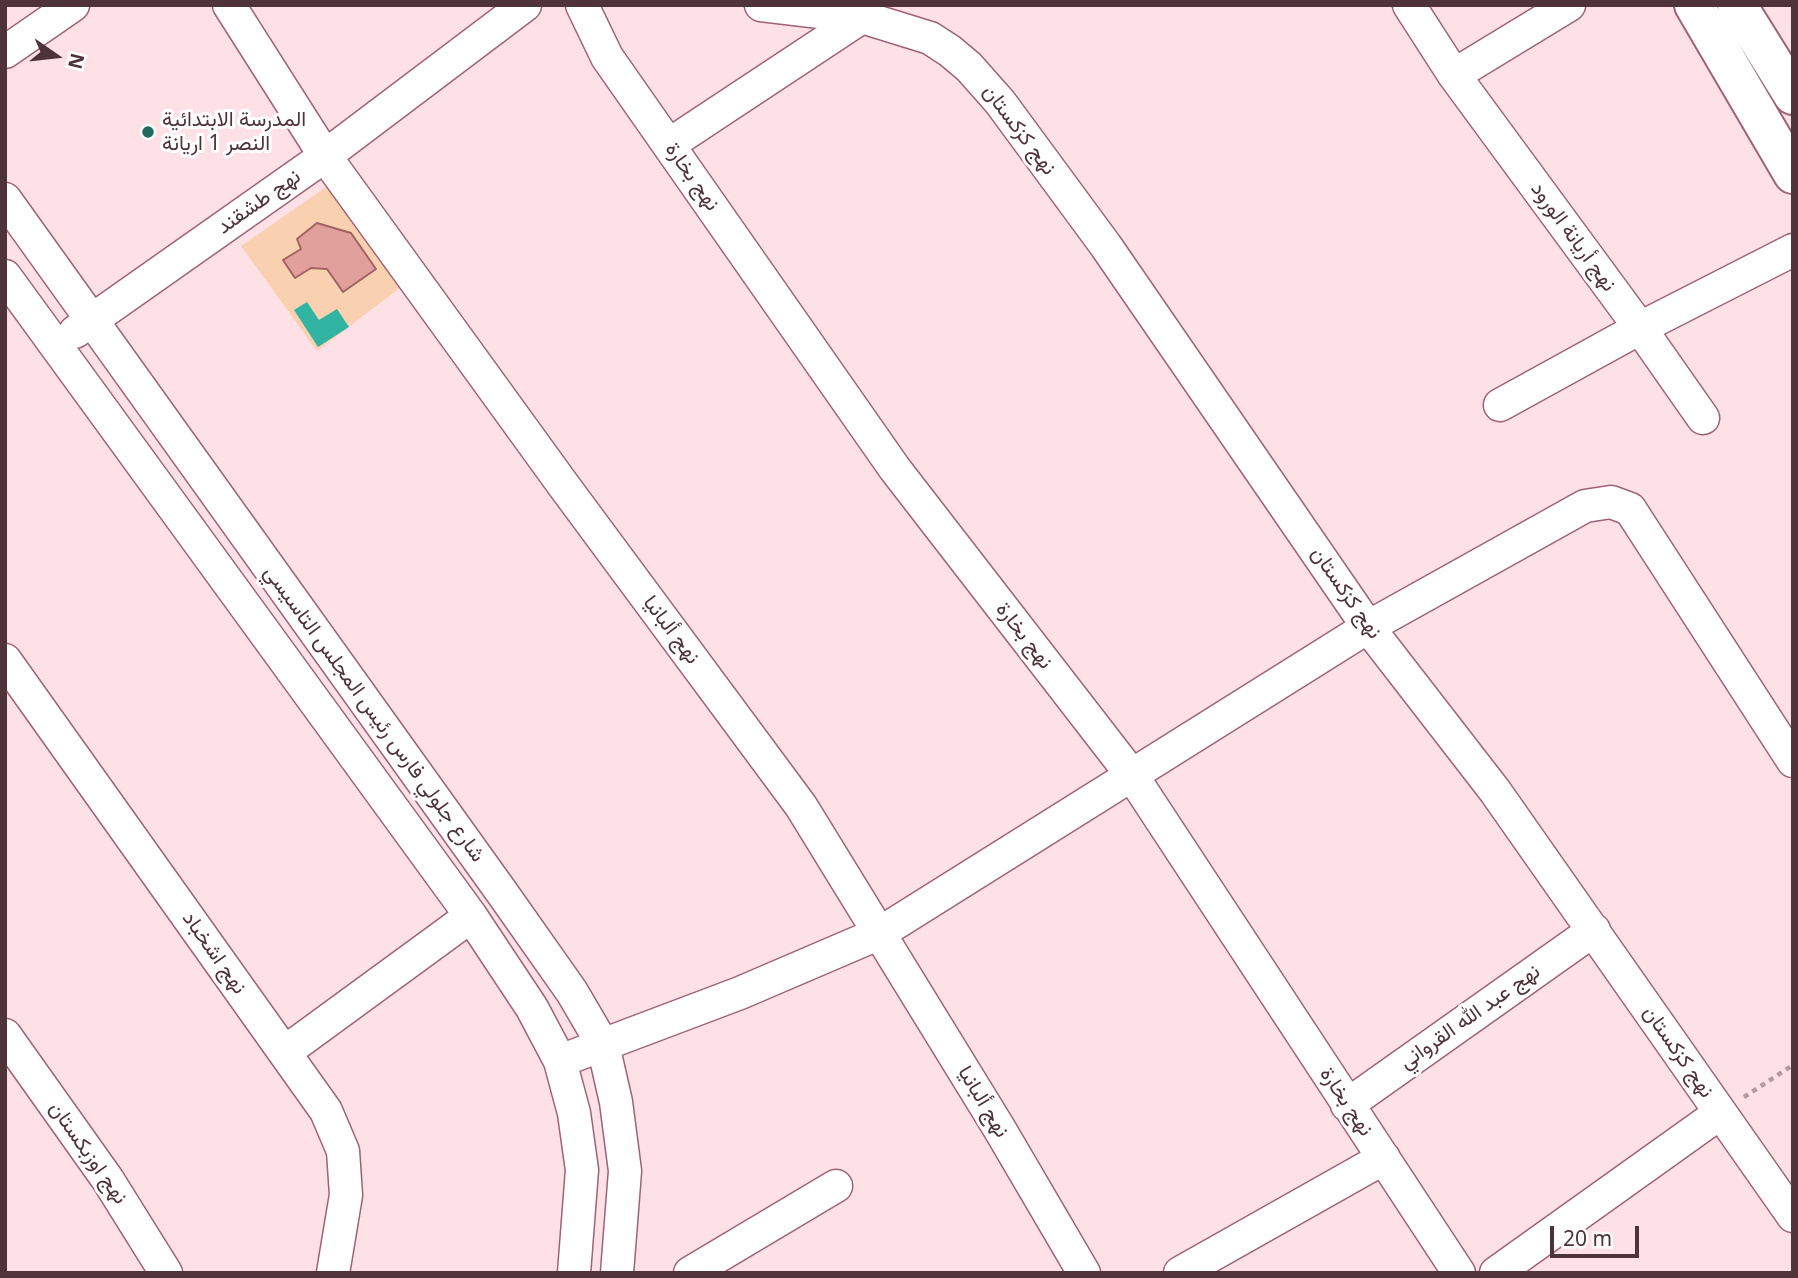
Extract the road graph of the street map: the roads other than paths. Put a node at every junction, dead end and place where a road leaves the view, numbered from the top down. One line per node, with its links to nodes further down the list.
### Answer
1 (73, 5): 11 (street)
2 (229, 5): 15 (street, نهج ألبانيا)
3 (525, 5): 15 (street, نهج طشقند)
4 (582, 5): 14 (street, نهج بخارة)
5 (761, 5): 10 (street, نهج كزكستان)
6 (1409, 5): 12 (street, نهج أريانة الورود)
7 (1569, 5): 12 (street)
8 (1694, 5): 16 (main road)
9 (1737, 5): 13 (main road)
10 (862, 17): 14 (street); 25 (street, نهج كزكستان)
11 (5, 52)
12 (1454, 75): 21 (street, نهج أريانة الورود)
13 (1793, 95)
14 (670, 144): 28 (street, نهج بخارة)
15 (325, 156): 20 (street, نهج طشقند); 31 (street, نهج ألبانيا)
16 (1793, 174)
17 (5, 199): 20 (street, شارع جلولي فارس رئيس المجلس التاسيسي)
18 (1793, 250): 21 (street)
19 (5, 276): 22 (street, شارع جلولي فارس رئيس المجلس التاسيسي)
20 (91, 321): 22 (street, نهج طشقند); 33 (street, شارع جلولي فارس رئيس المجلس التاسيسي)
21 (1640, 328): 23 (street); 24 (street, نهج أريانة الورود)
22 (57, 346): 29 (street, شارع جلولي فارس رئيس المجلس التاسيسي)
23 (1500, 405)
24 (1703, 418)
25 (1368, 627): 27 (street); 28 (street); 30 (street, نهج كزكستان)
26 (5, 660): 34 (street, نهج اشخباد)
27 (1793, 761)
28 (1131, 774): 31 (street); 36 (street, نهج بخارة)
29 (471, 916): 34 (street); 35 (street, شارع جلولي فارس رئيس المجلس التاسيسي)
30 (1594, 930): 36 (street, نهج عبد الله القرواني); 37 (street, نهج كزكستان)
31 (880, 933): 33 (street); 46 (street, نهج ألبانيا)
32 (5, 1035): 41 (street, نهج اوزبكستان)
33 (603, 1045): 35 (street); 44 (street, شارع جلولي فارس رئيس المجلس التاسيسي)
34 (285, 1052): 42 (street, نهج اشخباد)
35 (559, 1061): 43 (street, شارع جلولي فارس رئيس المجلس التاسيسي)
36 (1347, 1104): 38 (street, نهج بخارة)
37 (1720, 1113): 40 (street, نهج كزكستان); 49 (street)
38 (1384, 1158): 47 (street); 48 (street, نهج بخارة)
39 (836, 1186): 45 (street)
40 (1793, 1216)
41 (166, 1273)
42 (333, 1273)
43 (574, 1273)
44 (617, 1273)
45 (690, 1273)
46 (1084, 1273)
47 (1180, 1273)
48 (1458, 1273)
49 (1496, 1273)

